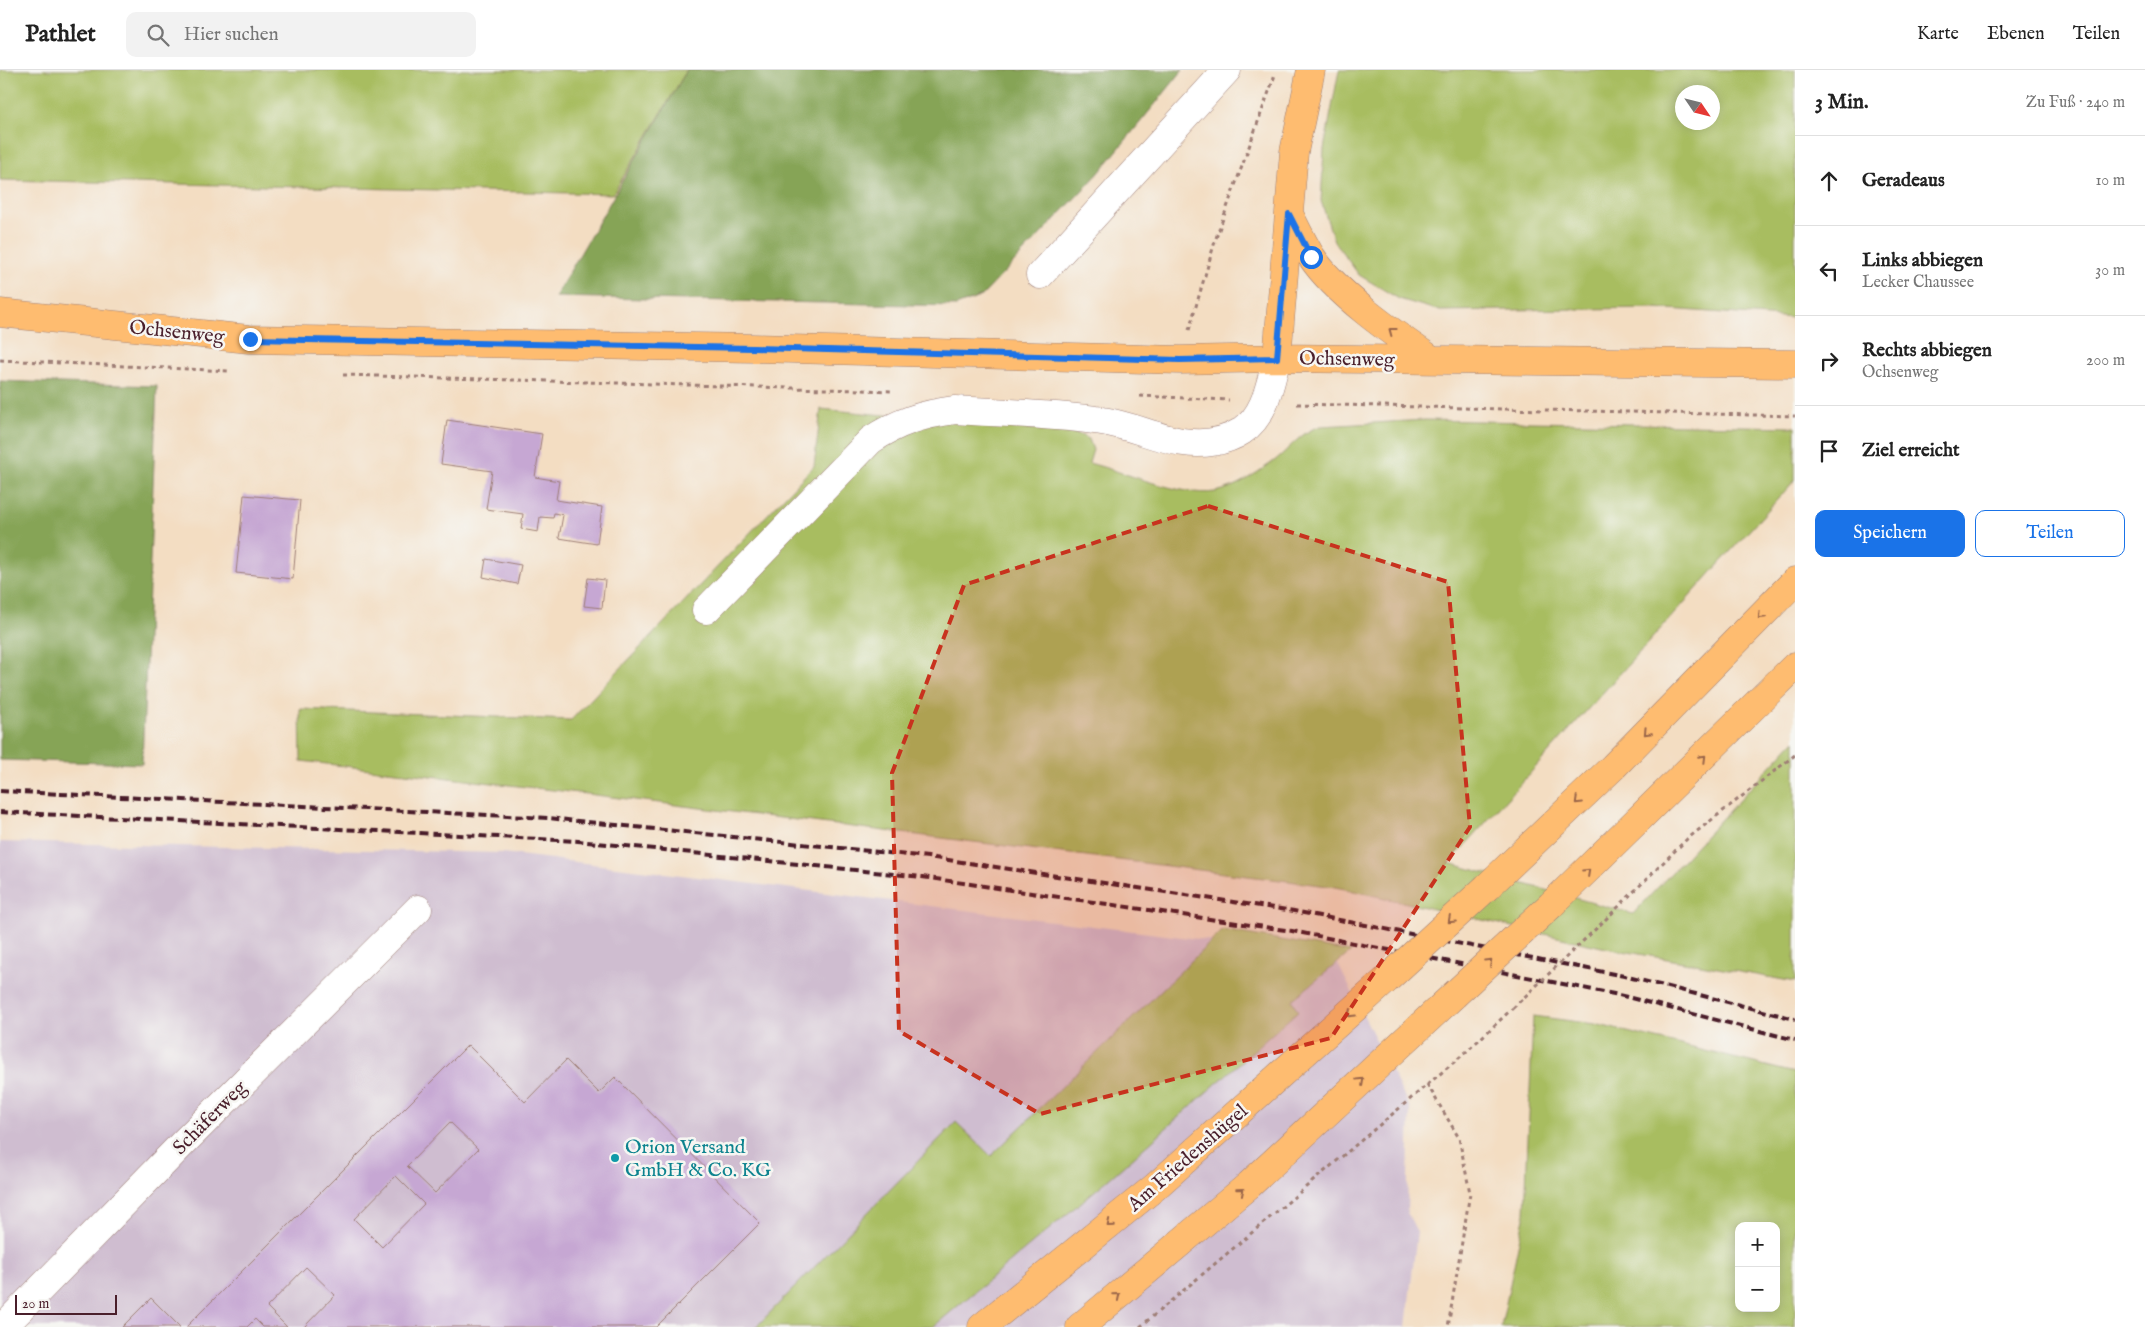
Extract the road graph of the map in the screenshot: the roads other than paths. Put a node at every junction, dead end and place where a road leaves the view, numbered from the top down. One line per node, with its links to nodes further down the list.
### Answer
1 (1227, 70): 4 (street)
2 (1311, 70): 3 (main road)
3 (1289, 214): 6 (main road); 7 (main road, one-way to 3)
4 (1040, 275)
5 (0, 313): 6 (main road, Ochsenweg)
6 (1277, 358): 7 (main road, Ochsenweg); 10 (street)
7 (1431, 359): 8 (main road, Ochsenweg)
8 (1795, 364)
9 (1795, 581): 14 (main road, Am Friedenshügel, one-way to 14, bridge)
10 (706, 610)
11 (1795, 666): 15 (main road, one-way to 11, bridge)
12 (418, 909): 13 (street, Schäferweg)
13 (3, 1327)
14 (982, 1327)
15 (1080, 1327)

